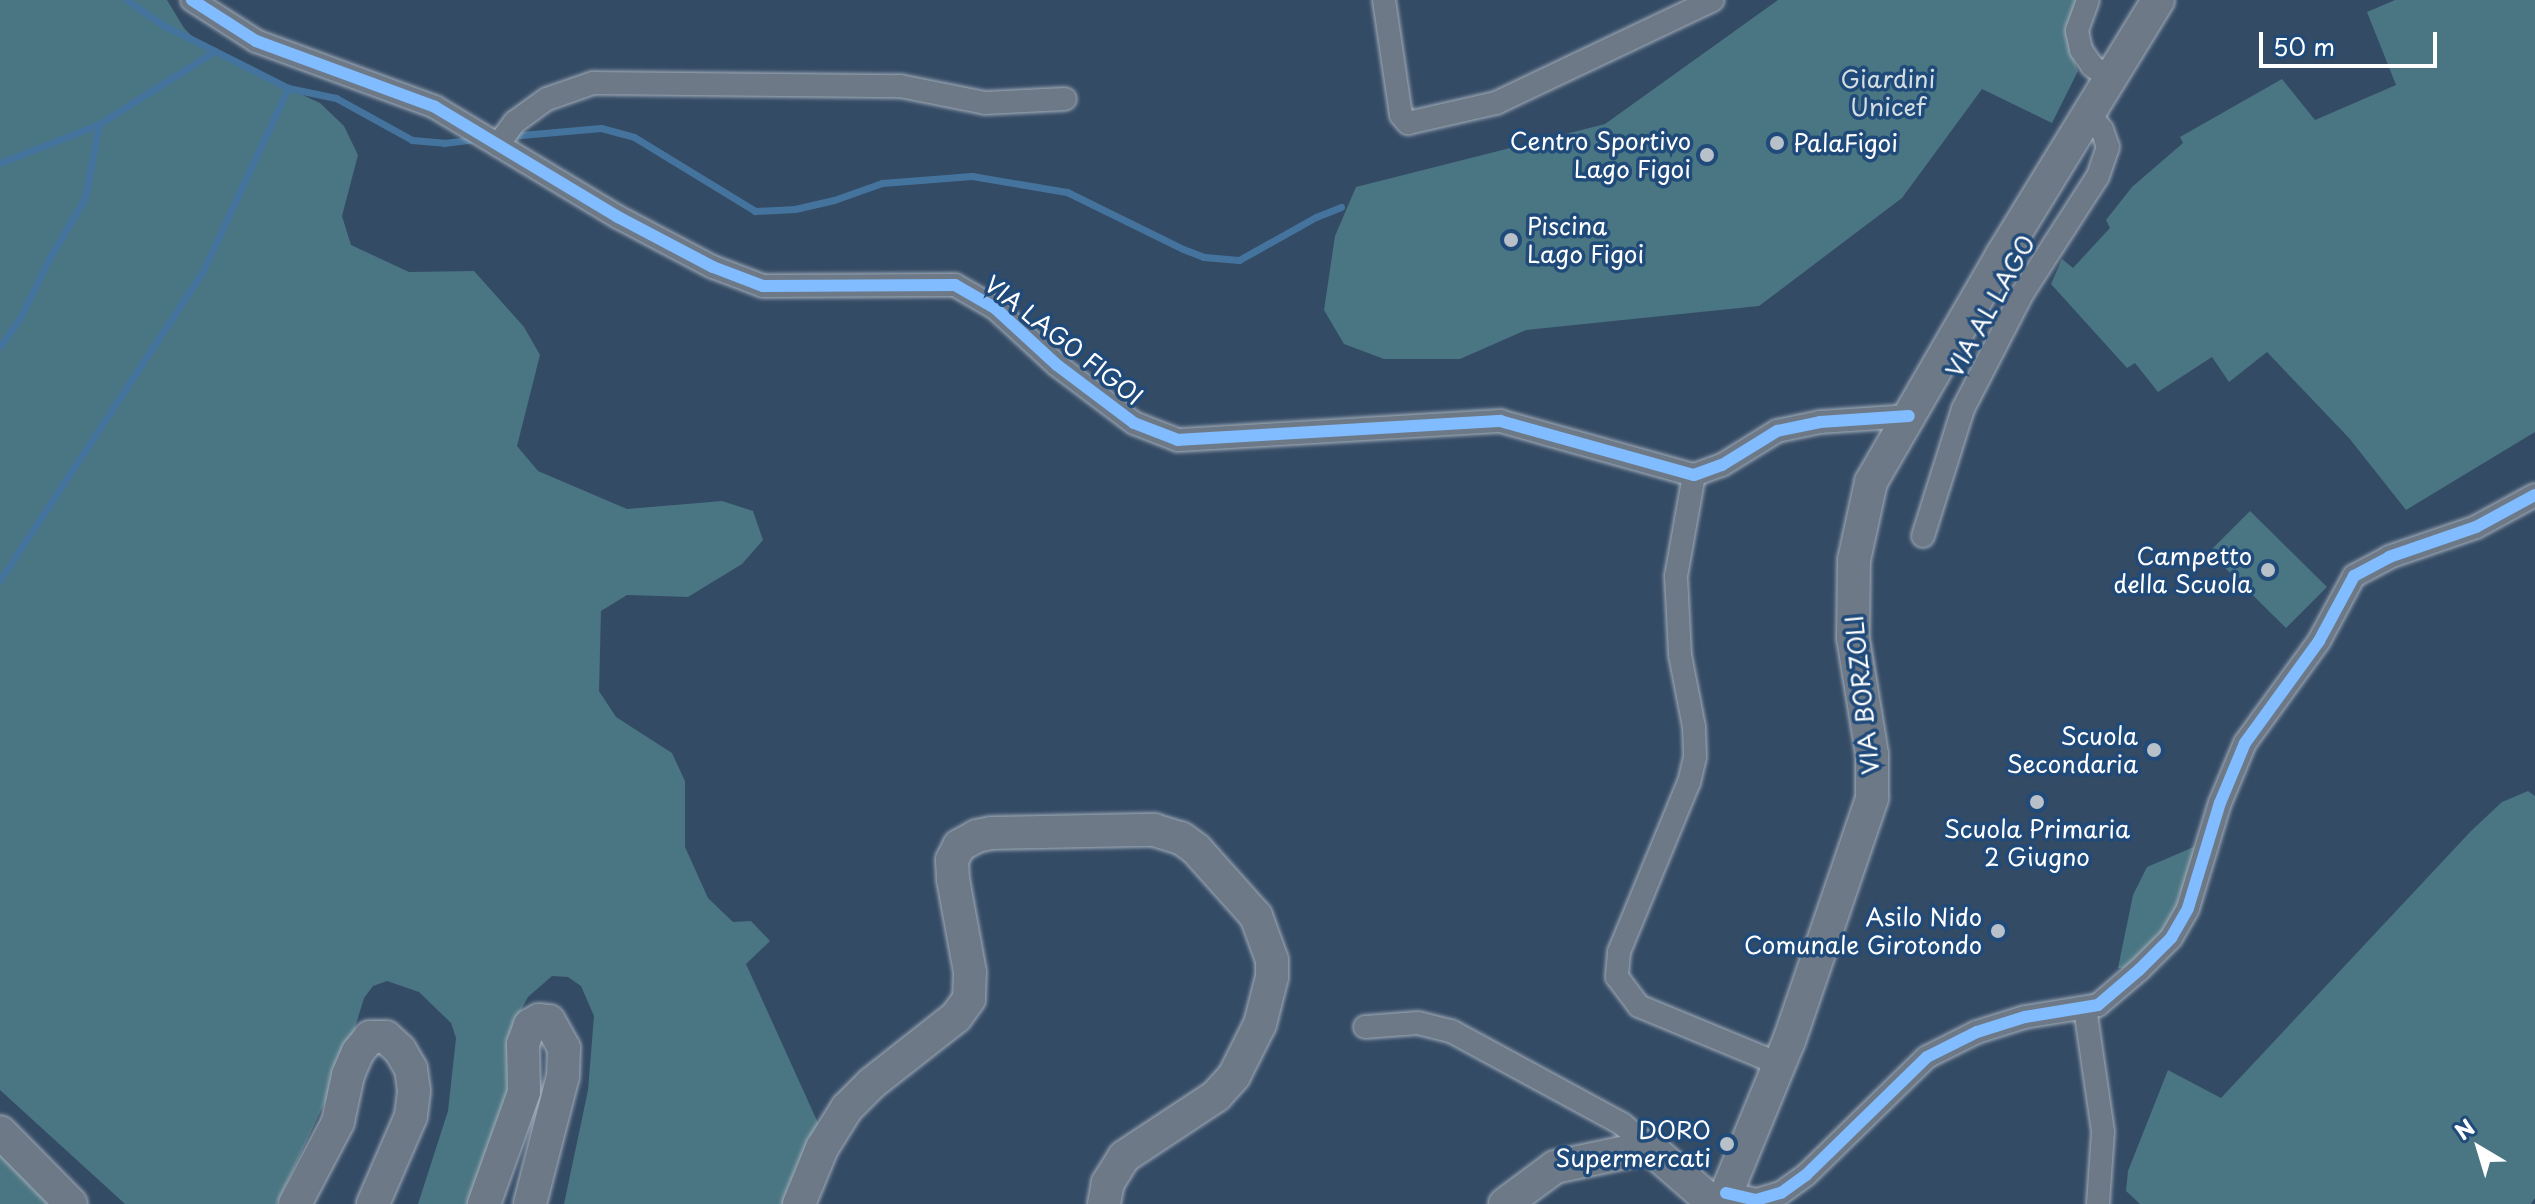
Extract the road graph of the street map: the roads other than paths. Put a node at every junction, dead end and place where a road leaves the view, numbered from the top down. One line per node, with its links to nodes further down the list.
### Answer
1 (192, 0): 9 (street, VIA LAGO FIGOI)
2 (1384, 0): 3 (street)
3 (1713, 0)
4 (2088, 0): 6 (street)
5 (2158, 0): 6 (street, VIA BORZOLI)
6 (2110, 78): 8 (street, VIA BORZOLI)
7 (1065, 99): 9 (street)
8 (2089, 113): 10 (street, VIA BORZOLI); 13 (street, VIA AL LAGO)
9 (498, 145): 11 (street, VIA LAGO FIGOI)
10 (1909, 416): 11 (street); 16 (street, VIA BORZOLI)
11 (1694, 475): 16 (street)
12 (2535, 495): 14 (street)
13 (1923, 536)
14 (2085, 1008): 19 (street); 28 (street)
15 (1365, 1027): 18 (street)
16 (1779, 1064): 19 (street, VIA BORZOLI)
17 (0, 1132): 20 (street)
18 (1649, 1147): 19 (street); 27 (street)
19 (1721, 1200)
20 (71, 1204)
21 (295, 1204): 22 (street)
22 (373, 1204)
23 (484, 1204): 24 (street)
24 (530, 1204)
25 (799, 1204): 26 (street)
26 (1104, 1204)
27 (1505, 1204)
28 (2098, 1204)

